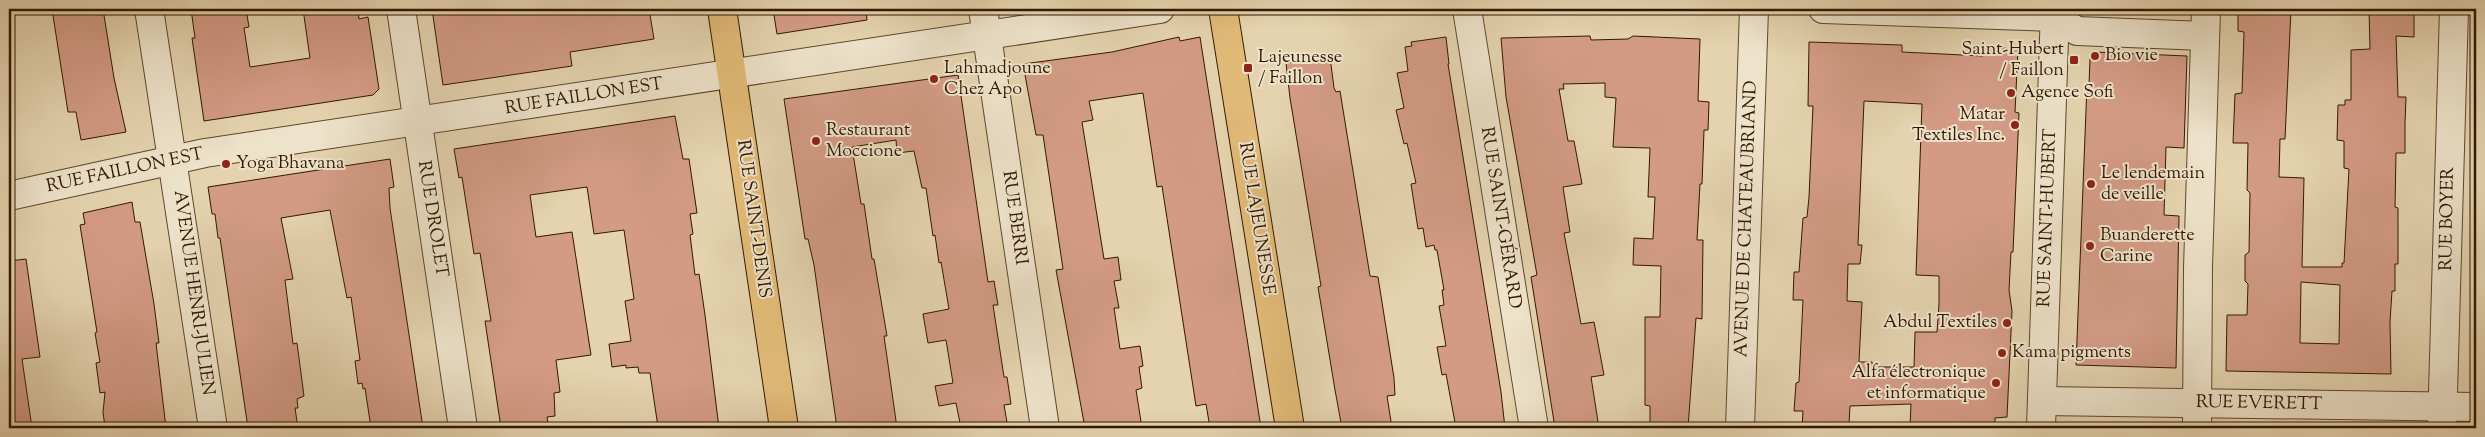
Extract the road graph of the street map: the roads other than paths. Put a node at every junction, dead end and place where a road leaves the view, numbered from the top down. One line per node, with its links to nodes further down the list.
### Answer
1 (149, 9): 17 (street, AVENUE HENRI-JULIEN)
2 (400, 9): 16 (street, RUE DROLET)
3 (722, 9): 15 (main road, RUE SAINT-DENIS)
4 (983, 9): 13 (street, RUE BERRI)
5 (1160, 9): 13 (street, RUE FAILLON EST)
6 (1223, 9): 27 (main road, RUE LAJEUNESSE)
7 (1467, 9): 28 (street, RUE SAINT-GÉRARD)
8 (1754, 9): 29 (street, AVENUE DE CHATEAUBRIAND)
9 (1823, 9): 12 (street)
10 (2206, 9): 14 (street)
11 (2454, 9): 22 (street, RUE BOYER)
12 (2055, 13): 14 (street); 19 (street, RUE SAINT-HUBERT)
13 (987, 36): 15 (street, RUE FAILLON EST); 26 (street, RUE BERRI)
14 (2205, 36): 21 (street)
15 (732, 75): 16 (street, RUE FAILLON EST); 25 (main road, RUE SAINT-DENIS)
16 (418, 121): 17 (street, RUE FAILLON EST); 24 (street, RUE DROLET)
17 (172, 160): 18 (street, RUE FAILLON EST); 23 (street, AVENUE HENRI-JULIEN)
18 (9, 196)
19 (2042, 401): 21 (street, RUE EVERETT); 30 (street, RUE SAINT-HUBERT)
20 (2476, 407): 22 (street, RUE EVERETT)
21 (2197, 415): 22 (street, RUE EVERETT)
22 (2443, 418)
23 (213, 428)
24 (463, 428)
25 (784, 428)
26 (1045, 428)
27 (1290, 428)
28 (1534, 428)
29 (1740, 428)
30 (2041, 428)

